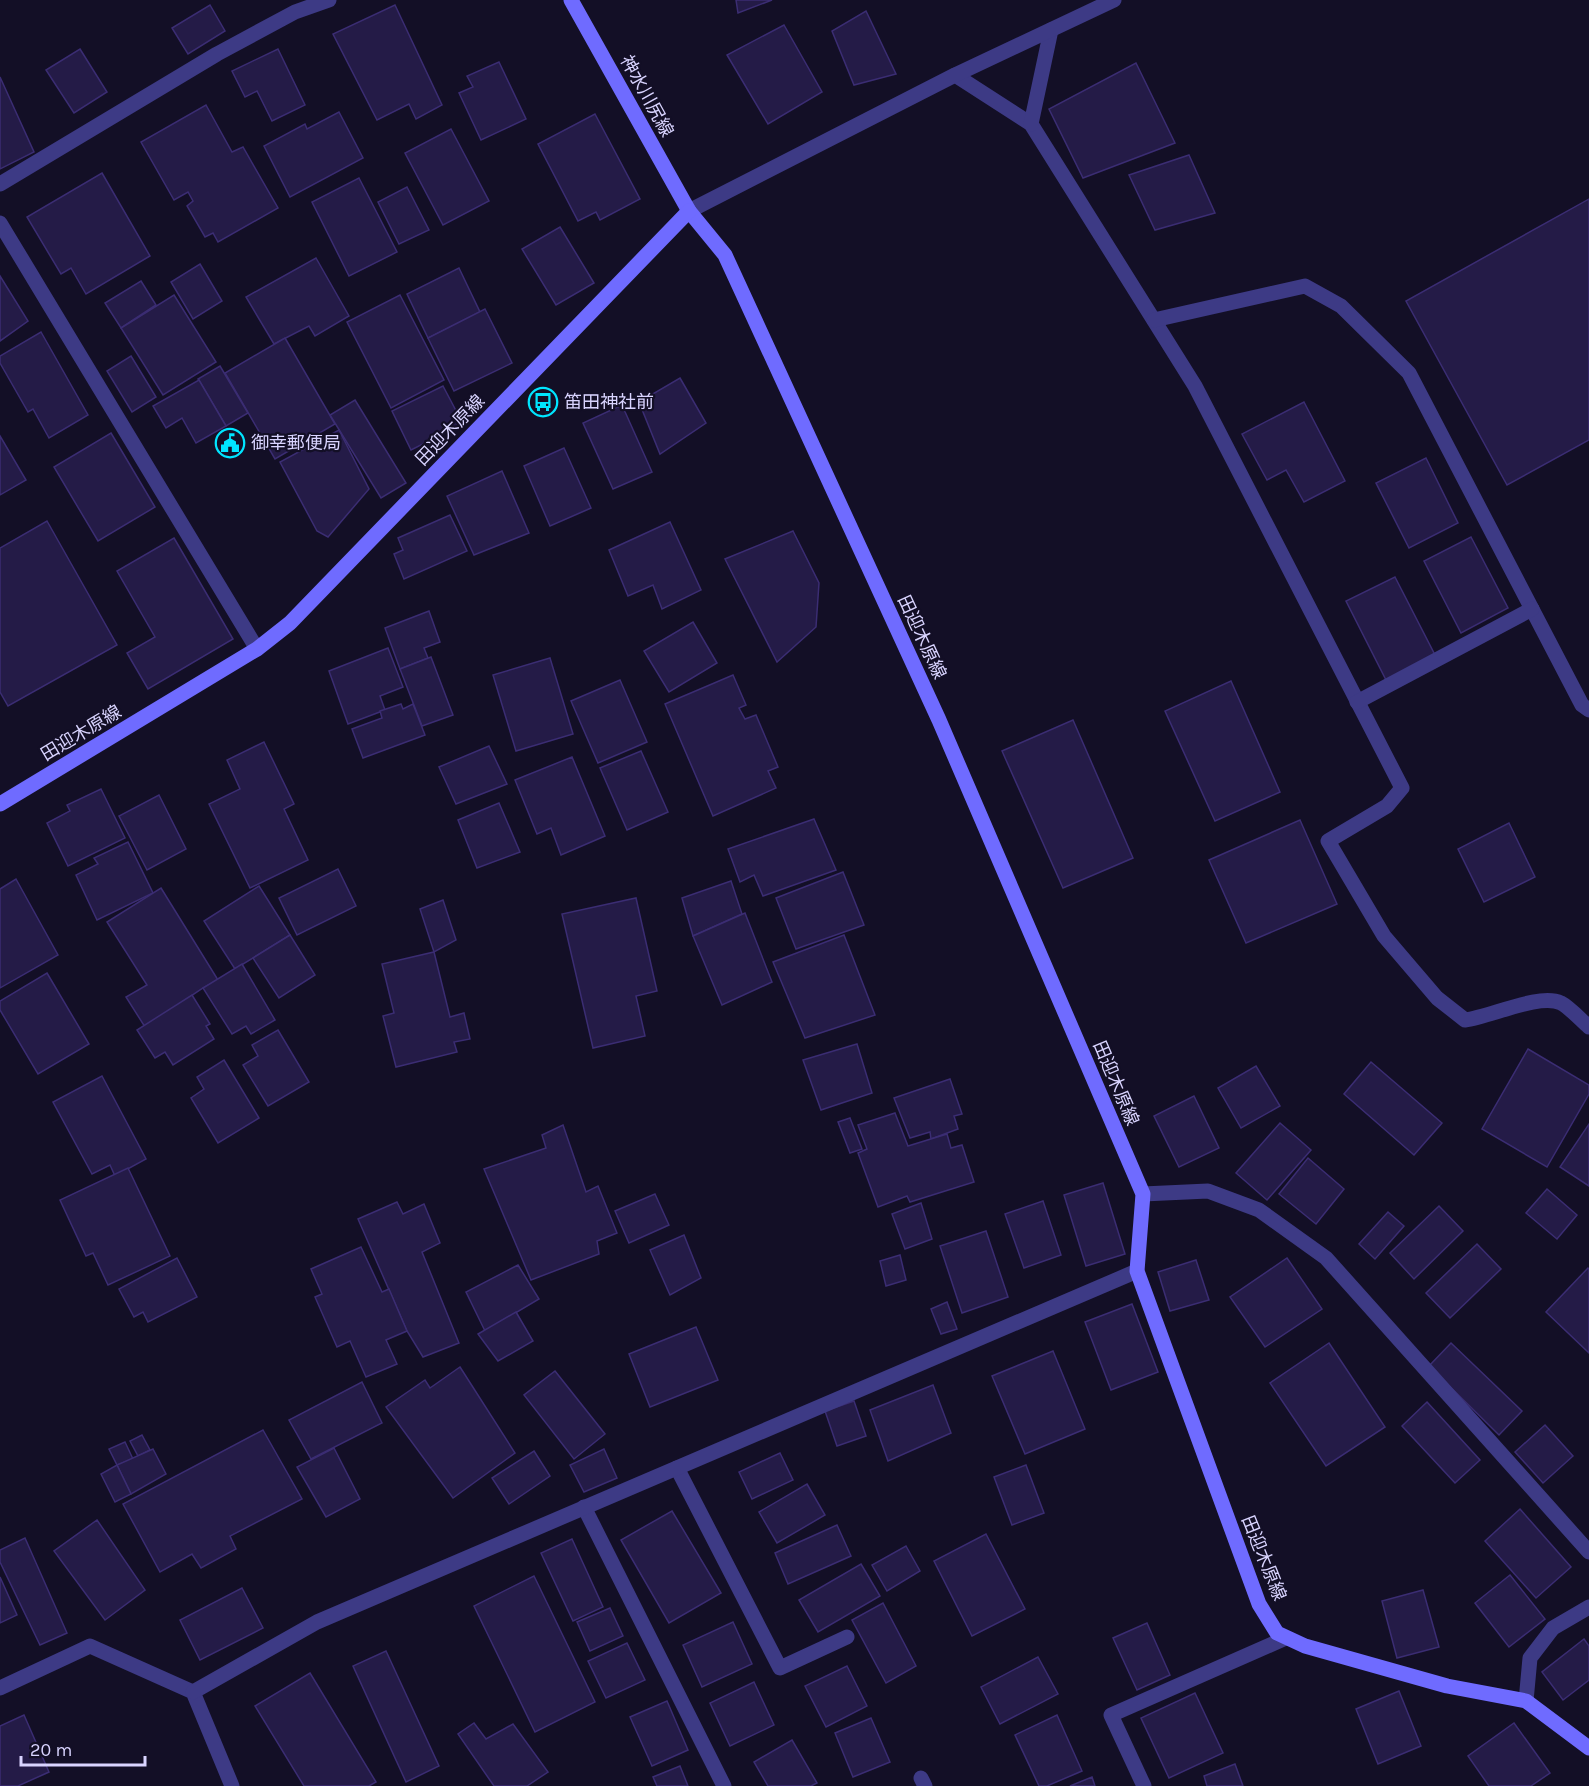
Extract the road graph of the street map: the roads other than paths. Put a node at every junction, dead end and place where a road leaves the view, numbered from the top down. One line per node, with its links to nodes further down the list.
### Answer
1 (329, 0): 7 (street)
2 (571, 0): 8 (main road, 神水川尻線)
3 (1114, 0): 4 (street)
4 (1051, 30): 5 (street); 6 (street)
5 (955, 75): 6 (street); 8 (street)
6 (1031, 124): 10 (street)
7 (0, 184)
8 (688, 211): 12 (main road, 田迎木原線); 17 (main road, 田迎木原線)
9 (0, 224): 12 (street)
10 (1154, 320): 11 (street); 13 (street)
11 (1532, 609): 13 (street); 14 (street)
12 (257, 649): 15 (main road, 田迎木原線)
13 (1357, 702): 16 (street)
14 (1589, 710)
15 (0, 804)
16 (1589, 1027)
17 (1143, 1194): 18 (main road, 田迎木原線); 21 (street)
18 (1137, 1271): 19 (street); 24 (main road, 田迎木原線)
19 (677, 1468): 20 (street); 23 (street)
20 (584, 1507): 26 (street); 30 (street)
21 (1589, 1552)
22 (1589, 1607): 27 (street)
23 (848, 1637)
24 (1286, 1638): 27 (main road, 田迎木原線); 31 (street)
25 (0, 1688): 26 (street)
26 (192, 1692): 29 (street)
27 (1526, 1701): 28 (main road, 田迎木原線)
28 (1589, 1748)
29 (232, 1786)
30 (724, 1786)
31 (1144, 1786)

